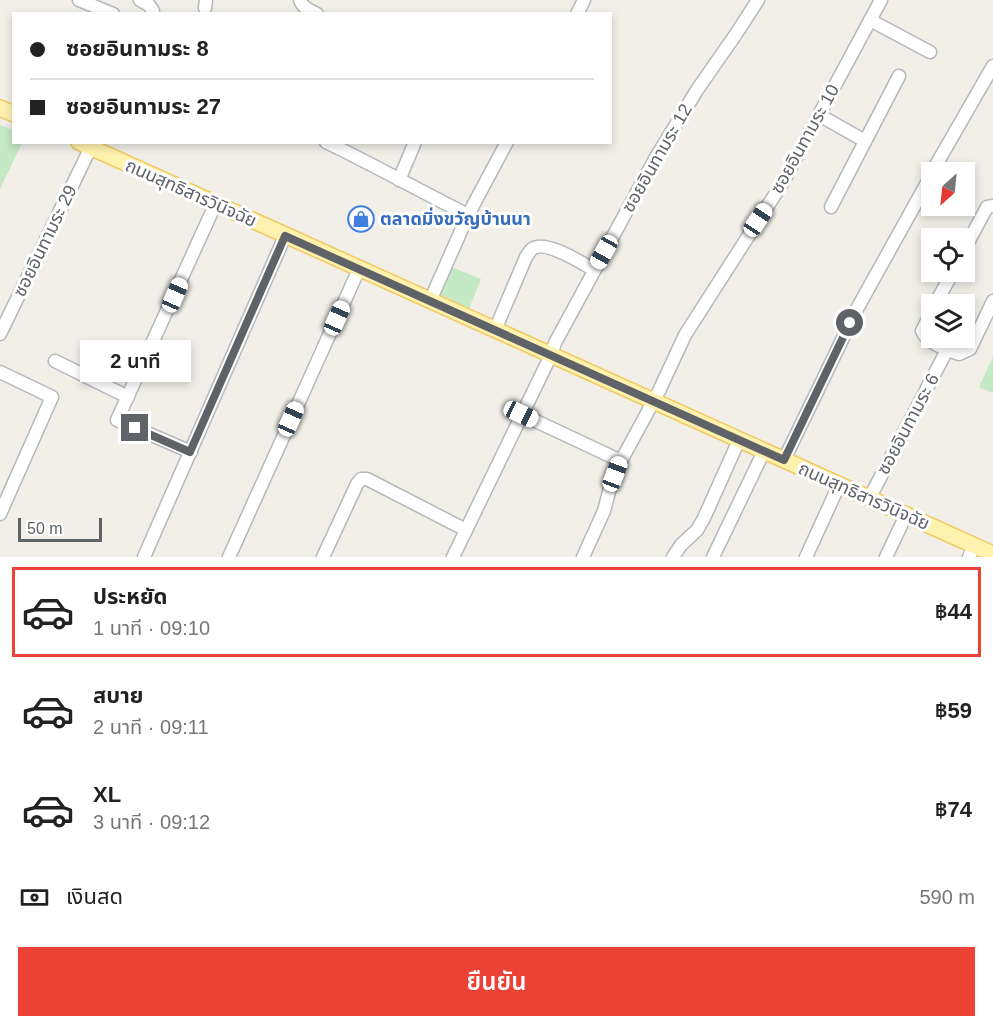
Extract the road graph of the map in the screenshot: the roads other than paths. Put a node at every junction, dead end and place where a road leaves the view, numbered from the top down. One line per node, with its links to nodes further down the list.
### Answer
1 (79, 0): 6 (street)
2 (140, 0): 7 (street)
3 (300, 0): 8 (street)
4 (758, 0): 29 (street, ซอยอินทามระ 12)
5 (881, 0): 9 (street, ซอยอินทามระ 10)
6 (108, 12)
7 (153, 12)
8 (313, 12)
9 (870, 20): 10 (street); 13 (street, ซอยอินทามระ 10)
10 (930, 52)
11 (993, 66): 19 (street)
12 (899, 76): 14 (street)
13 (819, 115): 14 (street); 40 (street, ซอยอินทามระ 10)
14 (865, 141): 24 (street)
15 (88, 144): 22 (main road, ถนนสุทธิสารวินิจฉัย); 33 (street, ซอยอินทามระ 29)
16 (330, 144): 20 (street)
17 (414, 144): 20 (street)
18 (506, 144): 25 (street)
19 (938, 162)
20 (399, 180): 25 (street)
21 (921, 193): 45 (street)
22 (216, 205): 27 (main road, ถนนสุทธิสารวินิจฉัย); 39 (street)
23 (993, 206): 26 (street)
24 (831, 207)
25 (468, 215): 30 (street)
26 (975, 229)
27 (285, 236): 28 (main road, ถนนสุทธิสารวินิจฉัย); 44 (street)
28 (359, 269): 30 (main road, ถนนสุทธิสารวินิจฉัย); 55 (street)
29 (594, 270): 32 (street); 36 (street, ซอยอินทามระ 12)
30 (430, 301): 32 (main road, ถนนสุทธิสารวินิจฉัย)
31 (993, 301): 35 (street)
32 (495, 330): 36 (main road, ถนนสุทธิสารวินิจฉัย)
33 (0, 334)
34 (943, 348): 35 (street)
35 (946, 350): 48 (street, ซอยอินทามระ 6)
36 (551, 355): 40 (main road, ถนนสุทธิสารวินิจฉัย); 41 (street, ซอยอินทามระ 12)
37 (55, 361): 39 (street)
38 (0, 372): 49 (street)
39 (128, 397): 44 (street)
40 (653, 402): 42 (main road, ถนนสุทธิสารวินิจฉัย); 46 (street, ซอยอินทามระ 10)
41 (521, 414): 46 (street); 51 (street, ซอยอินทามระ 12)
42 (739, 440): 43 (main road, ถนนสุทธิสารวินิจฉัย); 59 (street)
43 (764, 451): 45 (main road, ถนนสุทธิสารวินิจฉัย); 60 (street)
44 (190, 452): 54 (street)
45 (784, 460): 47 (main road, ถนนสุทธิสารวินิจฉัย)
46 (621, 461): 58 (street, ซอยอินทามระ 10)
47 (839, 485): 48 (main road, ถนนสุทธิสารวินิจฉัย); 61 (street)
48 (869, 498): 50 (main road, ถนนสุทธิสารวินิจฉัย)
49 (0, 514)
50 (906, 515): 52 (main road, ถนนสุทธิสารวินิจฉัย); 62 (street)
51 (466, 530): 56 (street); 57 (street, ซอยอินทามระ 12)
52 (971, 551): 53 (main road, ถนนสุทธิสารวินิจฉัย)
53 (993, 554)
54 (144, 557)
55 (228, 557)
56 (323, 557)
57 (453, 557)
58 (584, 557)
59 (673, 557)
60 (712, 557)
61 (806, 557)
62 (886, 557)

